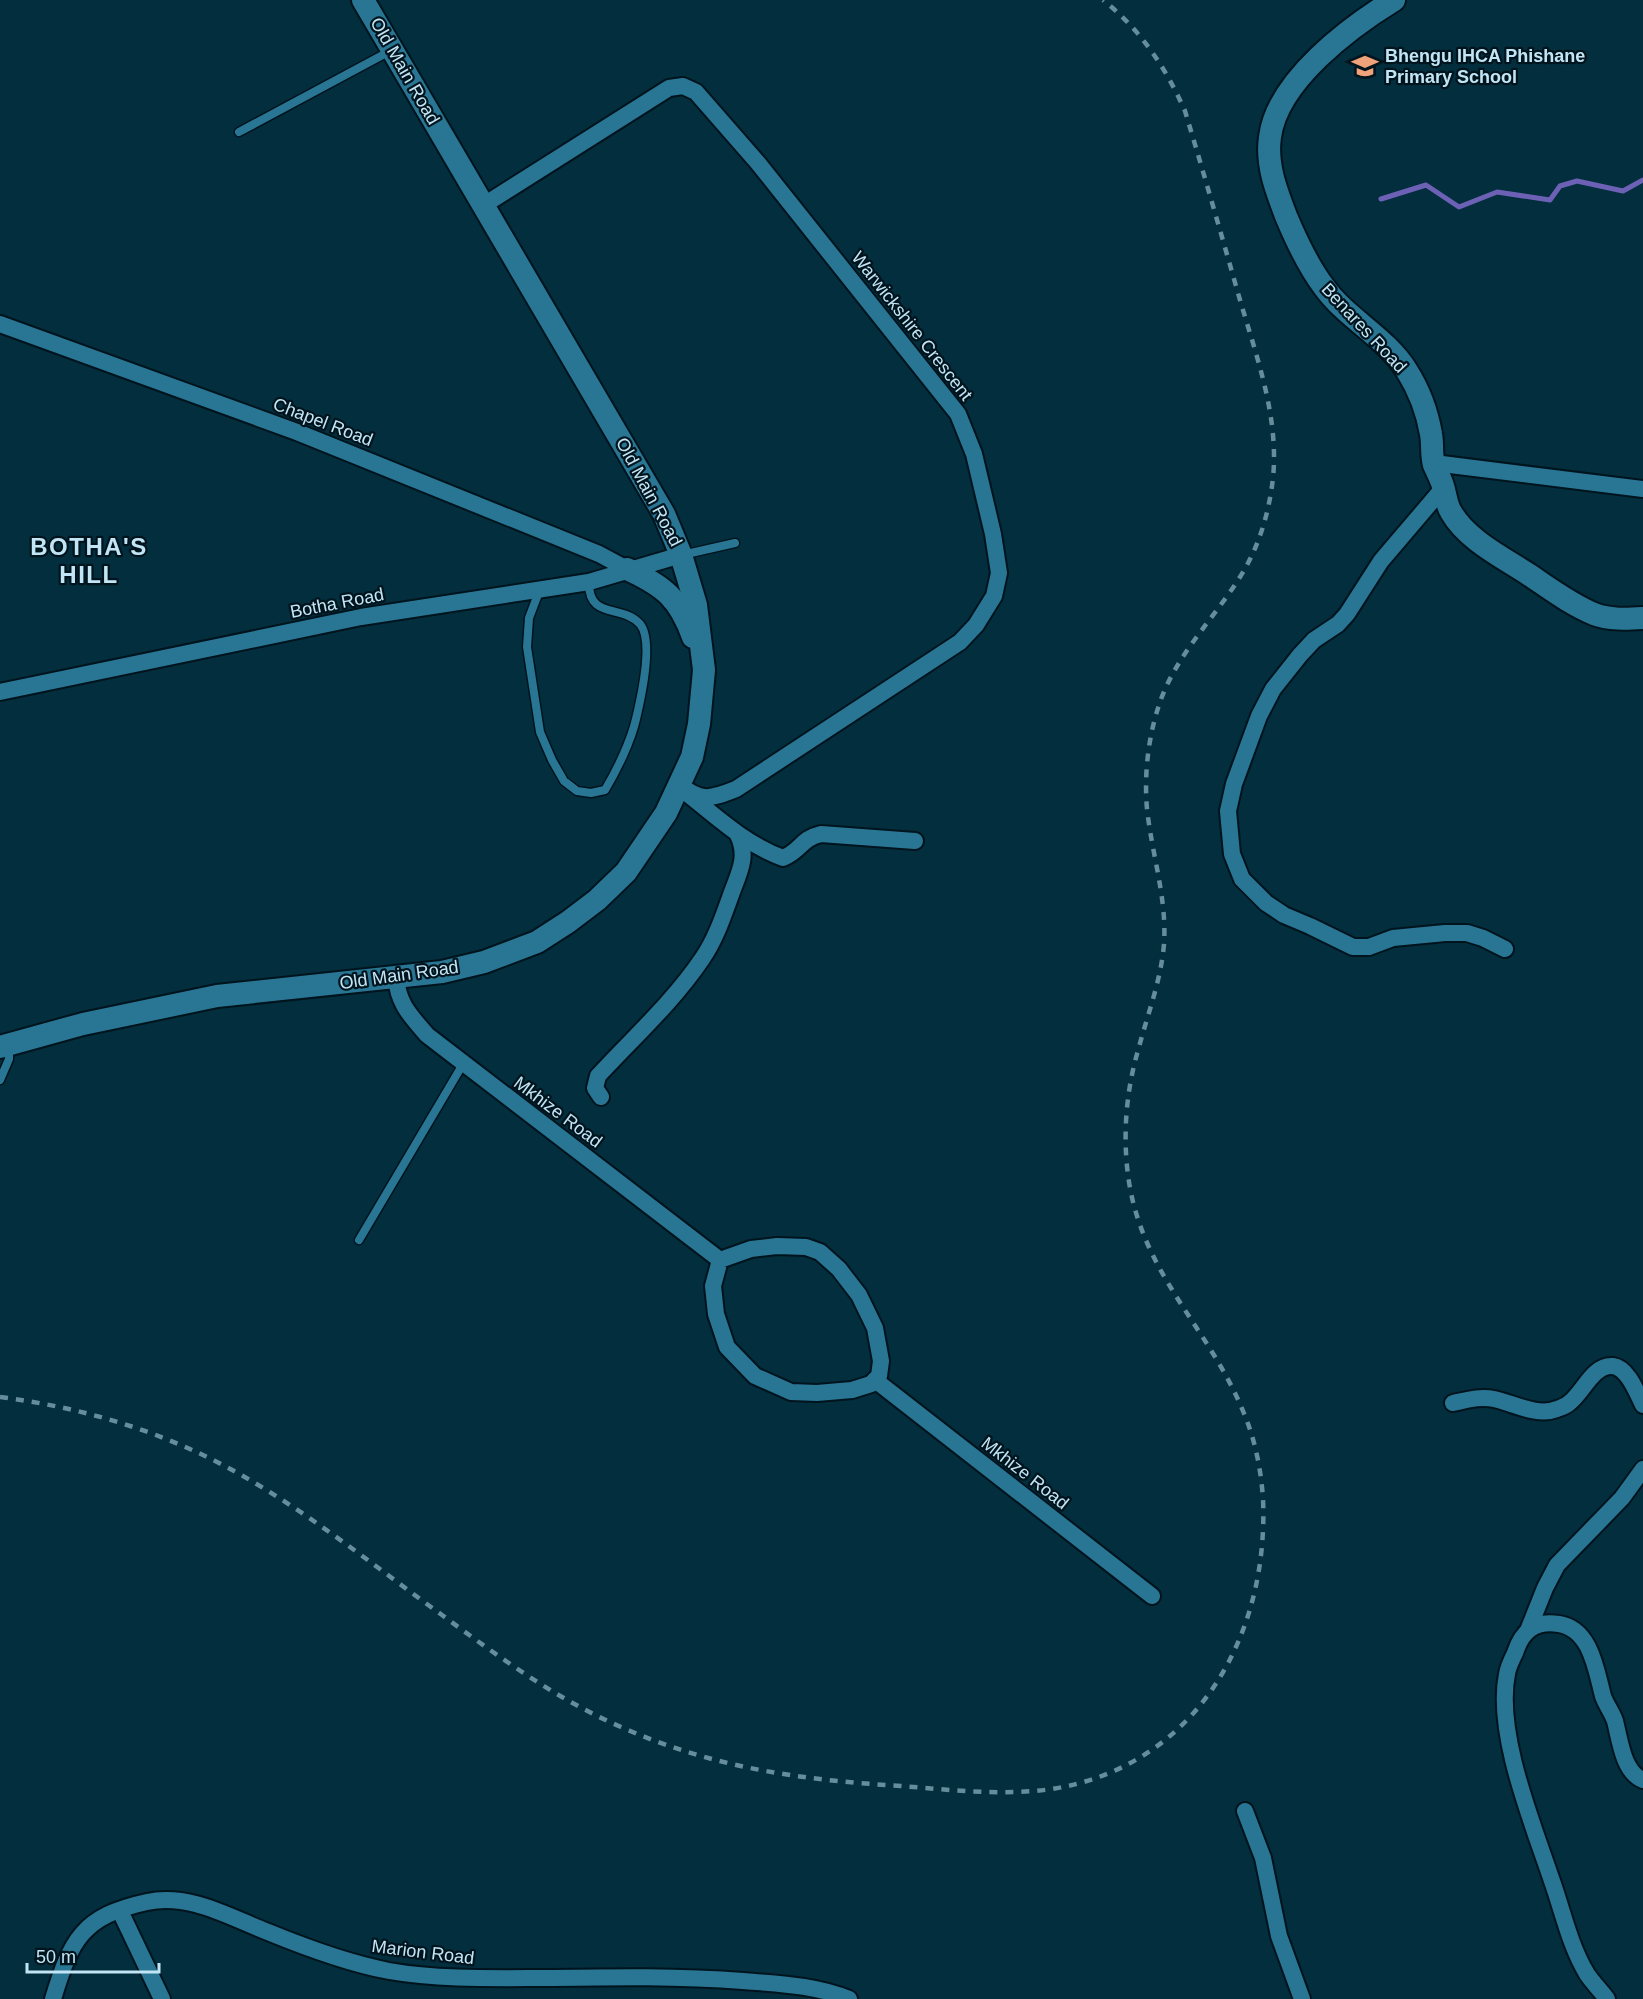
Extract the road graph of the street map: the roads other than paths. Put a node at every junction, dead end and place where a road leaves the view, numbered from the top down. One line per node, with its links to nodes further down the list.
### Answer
1 (363, 0): 3 (main road, Old Main Road)
2 (1394, 0): 7 (main road, Benares Road)
3 (393, 50): 4 (lane); 5 (main road, Old Main Road)
4 (239, 132)
5 (484, 205): 11 (main road, Old Main Road); 18 (street, Warwickshire Crescent)
6 (0, 324): 12 (street, Chapel Road)
7 (1434, 463): 8 (main road, Benares Road); 9 (street)
8 (1444, 487): 15 (main road, Benares Road); 21 (street)
9 (1643, 489)
10 (735, 543): 11 (lane)
11 (681, 555): 12 (street, Botha Road); 16 (main road, Old Main Road)
12 (627, 569): 13 (street, Botha Road); 16 (main road)
13 (589, 582): 14 (street, Botha Road); 14 (lane)
14 (540, 589): 17 (street, Botha Road)
15 (1643, 618)
16 (704, 670): 18 (main road, Old Main Road)
17 (0, 692)
18 (679, 786): 19 (street); 22 (main road, Old Main Road)
19 (738, 835): 20 (street); 26 (street)
20 (915, 841)
21 (1505, 949)
22 (396, 977): 23 (main road, Old Main Road); 24 (street, Mkhize Road)
23 (4, 1046): 25 (lane)
24 (463, 1064): 27 (lane); 28 (street, Mkhize Road)
25 (0, 1080)
26 (602, 1097)
27 (359, 1240)
28 (720, 1260): 29 (street); 29 (street)
29 (875, 1380): 33 (street, Mkhize Road)
30 (1453, 1403): 31 (street)
31 (1643, 1405)
32 (1643, 1469): 34 (street)
33 (1152, 1596)
34 (1529, 1628): 35 (street); 42 (street)
35 (1643, 1780)
36 (1245, 1811): 41 (street)
37 (120, 1911): 38 (street, Marion Road); 39 (street); 40 (street, Marion Road)
38 (53, 1999)
39 (162, 1999)
40 (849, 1999)
41 (1302, 1999)
42 (1607, 1999)

